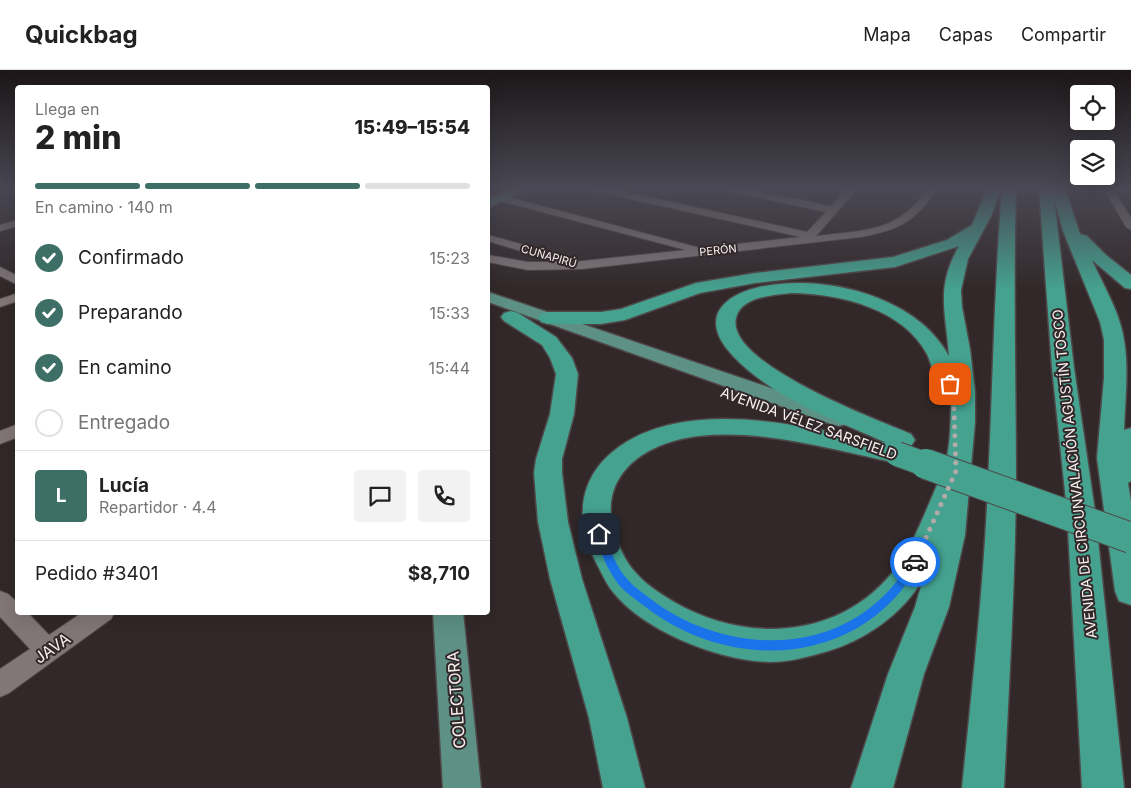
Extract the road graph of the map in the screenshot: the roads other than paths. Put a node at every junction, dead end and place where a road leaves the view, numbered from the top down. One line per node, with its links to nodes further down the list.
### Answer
1 (1068, 222): 19 (highway); 29 (highway)
2 (593, 223): 14 (street)
3 (738, 223): 13 (street)
4 (822, 223): 13 (street)
5 (899, 223): 13 (street, PERÓN)
6 (979, 223): 11 (highway)
7 (1006, 223): 40 (highway)
8 (1049, 223): 41 (highway, AVENIDA DE CIRCUNVALACIÓN AGUSTÍN TOSCO)
9 (15, 224): 10 (street)
10 (0, 228)
11 (977, 228): 23 (highway); 28 (highway)
12 (490, 239): 16 (street, CUÑAPIRÚ)
13 (807, 239): 14 (street, PERÓN)
14 (705, 252): 16 (street, PERÓN)
15 (490, 259): 16 (street, PERÓN)
16 (582, 265)
17 (0, 271): 18 (street)
18 (15, 279)
19 (1131, 284)
20 (15, 298): 21 (street)
21 (0, 303)
22 (495, 307): 23 (main road, AVENIDA VÉLEZ SARSFIELD); 27 (main road, AVENIDA VÉLEZ SARSFIELD); 38 (highway)
23 (548, 318): 27 (main road, AVENIDA VÉLEZ SARSFIELD)
24 (15, 431): 26 (street)
25 (1131, 436): 29 (highway)
26 (0, 438)
27 (899, 447): 28 (highway); 28 (highway); 29 (highway, AVENIDA VÉLEZ SARSFIELD, bridge)
28 (956, 468): 39 (highway)
29 (1125, 527): 30 (highway); 31 (highway)
30 (1131, 562)
31 (1131, 591)
32 (0, 601): 35 (street)
33 (100, 615): 35 (street, JAVA)
34 (448, 615): 37 (main road, COLECTORA)
35 (48, 651): 36 (street, JAVA)
36 (0, 684)
37 (462, 788)
38 (624, 788)
39 (872, 788)
40 (984, 788)
41 (1103, 788)

